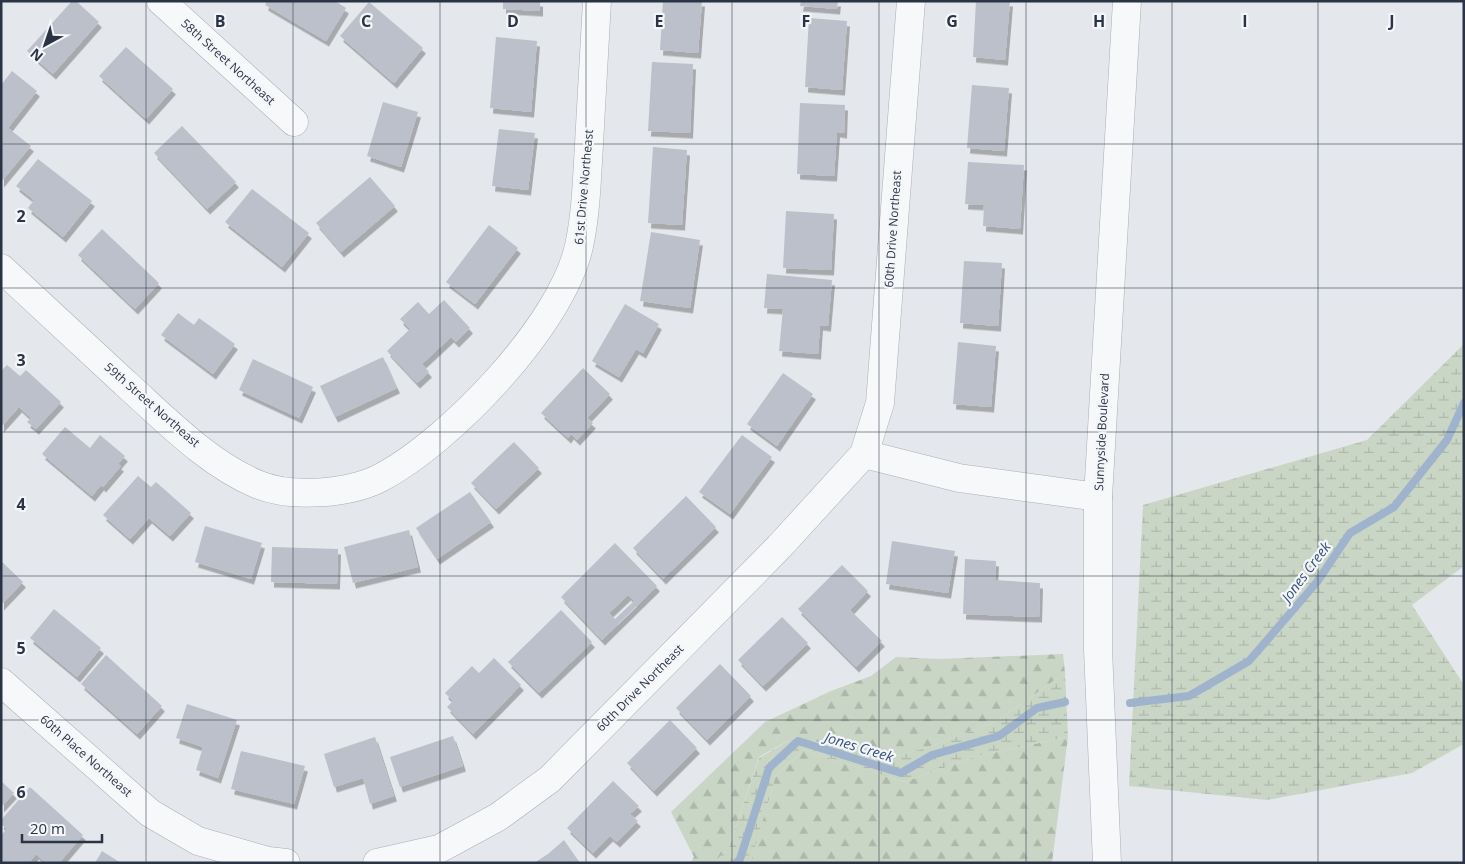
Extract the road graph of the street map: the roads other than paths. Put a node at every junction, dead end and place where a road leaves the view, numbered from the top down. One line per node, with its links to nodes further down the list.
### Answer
1 (161, 1): 5 (street, 58th Street Northeast)
2 (597, 1): 8 (street, 61st Drive Northeast)
3 (911, 1): 7 (street, 60th Drive Northeast)
4 (1127, 1): 9 (street, Sunnyside Boulevard)
5 (294, 122)
6 (1, 268): 8 (street, 59th Street Northeast)
7 (864, 454): 9 (street); 12 (street, 60th Drive Northeast)
8 (328, 493)
9 (1098, 497): 13 (street, Sunnyside Boulevard)
10 (1, 682): 11 (street, 60th Place Northeast)
11 (286, 863)
12 (377, 863)
13 (1107, 863)

